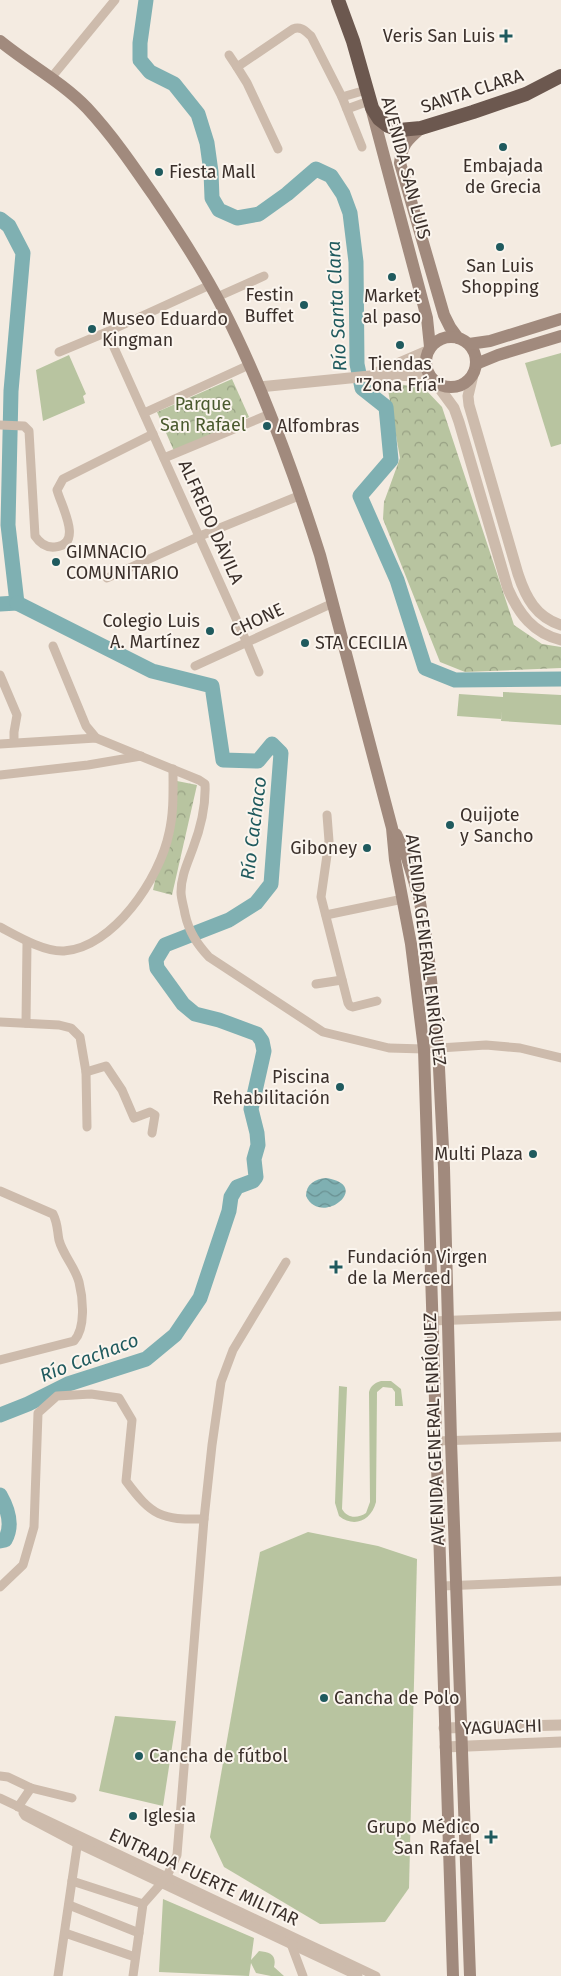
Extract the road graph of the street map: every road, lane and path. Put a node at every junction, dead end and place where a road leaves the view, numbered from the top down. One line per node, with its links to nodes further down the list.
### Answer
1 (115, 0): 7 (street)
2 (338, 0): 9 (highway, AVENIDA SAN LUIS)
3 (1, 43): 7 (main road, AVENIDA GENERAL ENRÍQUEZ)
4 (229, 55): 5 (street)
5 (237, 67): 8 (street); 13 (street)
6 (561, 76): 11 (highway, SANTA CLARA)
7 (51, 78): 15 (main road, AVENIDA GENERAL ENRÍQUEZ)
8 (342, 97): 9 (street); 10 (street)
9 (369, 100): 10 (street); 11 (highway, SANTA CLARA); 21 (main road, AVENIDA SAN LUIS)
10 (347, 109): 12 (street)
11 (421, 128): 20 (main road, AVENIDA SAN LUIS)
12 (362, 147)
13 (278, 149)
14 (264, 276): 16 (street)
15 (210, 285): 16 (main road, AVENIDA GENERAL ENRÍQUEZ); 18 (street)
16 (217, 297): 23 (main road, AVENIDA GENERAL ENRÍQUEZ)
17 (561, 321): 20 (main road)
18 (107, 332): 22 (street); 28 (street, ALFREDO DÀVILA)
19 (561, 336): 24 (main road)
20 (463, 341): 21 (main road); 24 (main road)
21 (429, 349): 25 (street); 26 (main road)
22 (60, 352)
23 (249, 365): 27 (main road, AVENIDA GENERAL ENRÍQUEZ); 28 (street)
24 (474, 369): 26 (main road); 33 (street)
25 (367, 376): 26 (street); 27 (street)
26 (432, 379): 34 (street)
27 (259, 387): 29 (main road, AVENIDA GENERAL ENRÍQUEZ)
28 (144, 413): 31 (street, ALFREDO DÀVILA)
29 (270, 414): 32 (street); 35 (main road, AVENIDA GENERAL ENRÍQUEZ)
30 (0, 425): 31 (street)
31 (154, 434): 32 (street, ALFREDO DÀVILA)
32 (164, 458): 36 (street, ALFREDO DÀVILA)
33 (492, 484): 34 (street); 39 (street)
34 (480, 488): 40 (street)
35 (301, 496): 36 (street); 38 (main road, AVENIDA GENERAL ENRÍQUEZ)
36 (200, 536): 37 (street); 41 (street, ALFREDO DÀVILA)
37 (106, 578)
38 (333, 603): 41 (street, CHONE); 53 (main road, AVENIDA GENERAL ENRÍQUEZ)
39 (561, 625)
40 (561, 640)
41 (248, 643): 43 (street, CHONE); 44 (street, ALFREDO DÀVILA)
42 (53, 646): 46 (street)
43 (195, 666)
44 (258, 672)
45 (0, 675): 47 (street)
46 (96, 738): 47 (street); 49 (street)
47 (14, 742): 48 (street)
48 (0, 744)
49 (142, 755): 50 (street); 51 (street)
50 (173, 768): 57 (street); 66 (street)
51 (0, 775)
52 (327, 815): 55 (street)
53 (392, 828): 54 (main road, AVENIDA GENERAL ENRÍQUEZ); 63 (main road, AVENIDA GENERAL ENRÍQUEZ)
54 (403, 900): 55 (street); 64 (main road, AVENIDA GENERAL ENRÍQUEZ)
55 (326, 916): 58 (street)
56 (0, 927): 57 (street)
57 (27, 943): 62 (street)
58 (342, 980): 59 (street); 60 (street)
59 (316, 984)
60 (377, 1001)
61 (0, 1022): 62 (street)
62 (26, 1023): 68 (street)
63 (436, 1024): 64 (main road); 65 (main road, AVENIDA GENERAL ENRÍQUEZ)
64 (422, 1025): 66 (main road, AVENIDA GENERAL ENRÍQUEZ)
65 (438, 1048): 66 (street); 67 (street); 71 (main road, AVENIDA GENERAL ENRÍQUEZ)
66 (424, 1049): 72 (main road, AVENIDA GENERAL ENRÍQUEZ)
67 (561, 1058)
68 (86, 1072): 69 (street); 70 (street)
69 (87, 1127)
70 (152, 1133)
71 (444, 1168): 72 (main road); 76 (main road, AVENIDA GENERAL ENRÍQUEZ)
72 (428, 1170): 77 (main road, AVENIDA GENERAL ENRÍQUEZ)
73 (0, 1191): 78 (street)
74 (286, 1262): 82 (street)
75 (561, 1316): 76 (street)
76 (448, 1319): 77 (street); 81 (main road, AVENIDA GENERAL ENRÍQUEZ)
77 (432, 1321): 80 (main road, AVENIDA GENERAL ENRÍQUEZ)
78 (0, 1360)
79 (561, 1437): 81 (street)
80 (436, 1441): 81 (street); 84 (main road, AVENIDA GENERAL ENRÍQUEZ)
81 (451, 1441): 85 (main road, AVENIDA GENERAL ENRÍQUEZ)
82 (204, 1519): 86 (street); 101 (street)
83 (561, 1581): 85 (street)
84 (442, 1586): 85 (street); 89 (main road, AVENIDA GENERAL ENRÍQUEZ)
85 (457, 1586): 88 (main road, AVENIDA GENERAL ENRÍQUEZ)
86 (0, 1587)
87 (561, 1725): 88 (street, YAGUACHI)
88 (461, 1727): 89 (street, YAGUACHI); 92 (main road, AVENIDA GENERAL ENRÍQUEZ)
89 (444, 1728): 91 (main road, AVENIDA GENERAL ENRÍQUEZ)
90 (561, 1742): 92 (street, YAGUACHI)
91 (445, 1746): 92 (street, YAGUACHI); 114 (main road, AVENIDA GENERAL ENRÍQUEZ)
92 (462, 1746): 115 (main road, AVENIDA GENERAL ENRÍQUEZ)
93 (0, 1776): 94 (street)
94 (31, 1788): 96 (street); 97 (street)
95 (0, 1798): 97 (street, ENTRADA FUERTE MILITAR)
96 (72, 1798)
97 (18, 1807): 98 (street, ENTRADA FUERTE MILITAR); 99 (street, ENTRADA FUERTE MILITAR)
98 (79, 1834): 99 (street); 101 (street, ENTRADA FUERTE MILITAR)
99 (78, 1844): 100 (street); 101 (street, ENTRADA FUERTE MILITAR)
100 (72, 1881): 102 (street); 103 (street)
101 (164, 1881): 102 (street); 106 (street, ENTRADA FUERTE MILITAR); 107 (street, ENTRADA FUERTE MILITAR)
102 (143, 1904): 105 (street)
103 (69, 1905): 104 (street); 105 (street)
104 (64, 1933): 108 (street); 109 (street)
105 (139, 1933): 108 (street)
106 (287, 1934): 107 (street); 113 (street, ENTRADA FUERTE MILITAR)
107 (291, 1945): 111 (street); 112 (street, ENTRADA FUERTE MILITAR)
108 (135, 1957): 110 (street)
109 (58, 1976)
110 (133, 1976)
111 (303, 1976)
112 (358, 1976)
113 (376, 1976)
114 (453, 1976)
115 (470, 1976)

